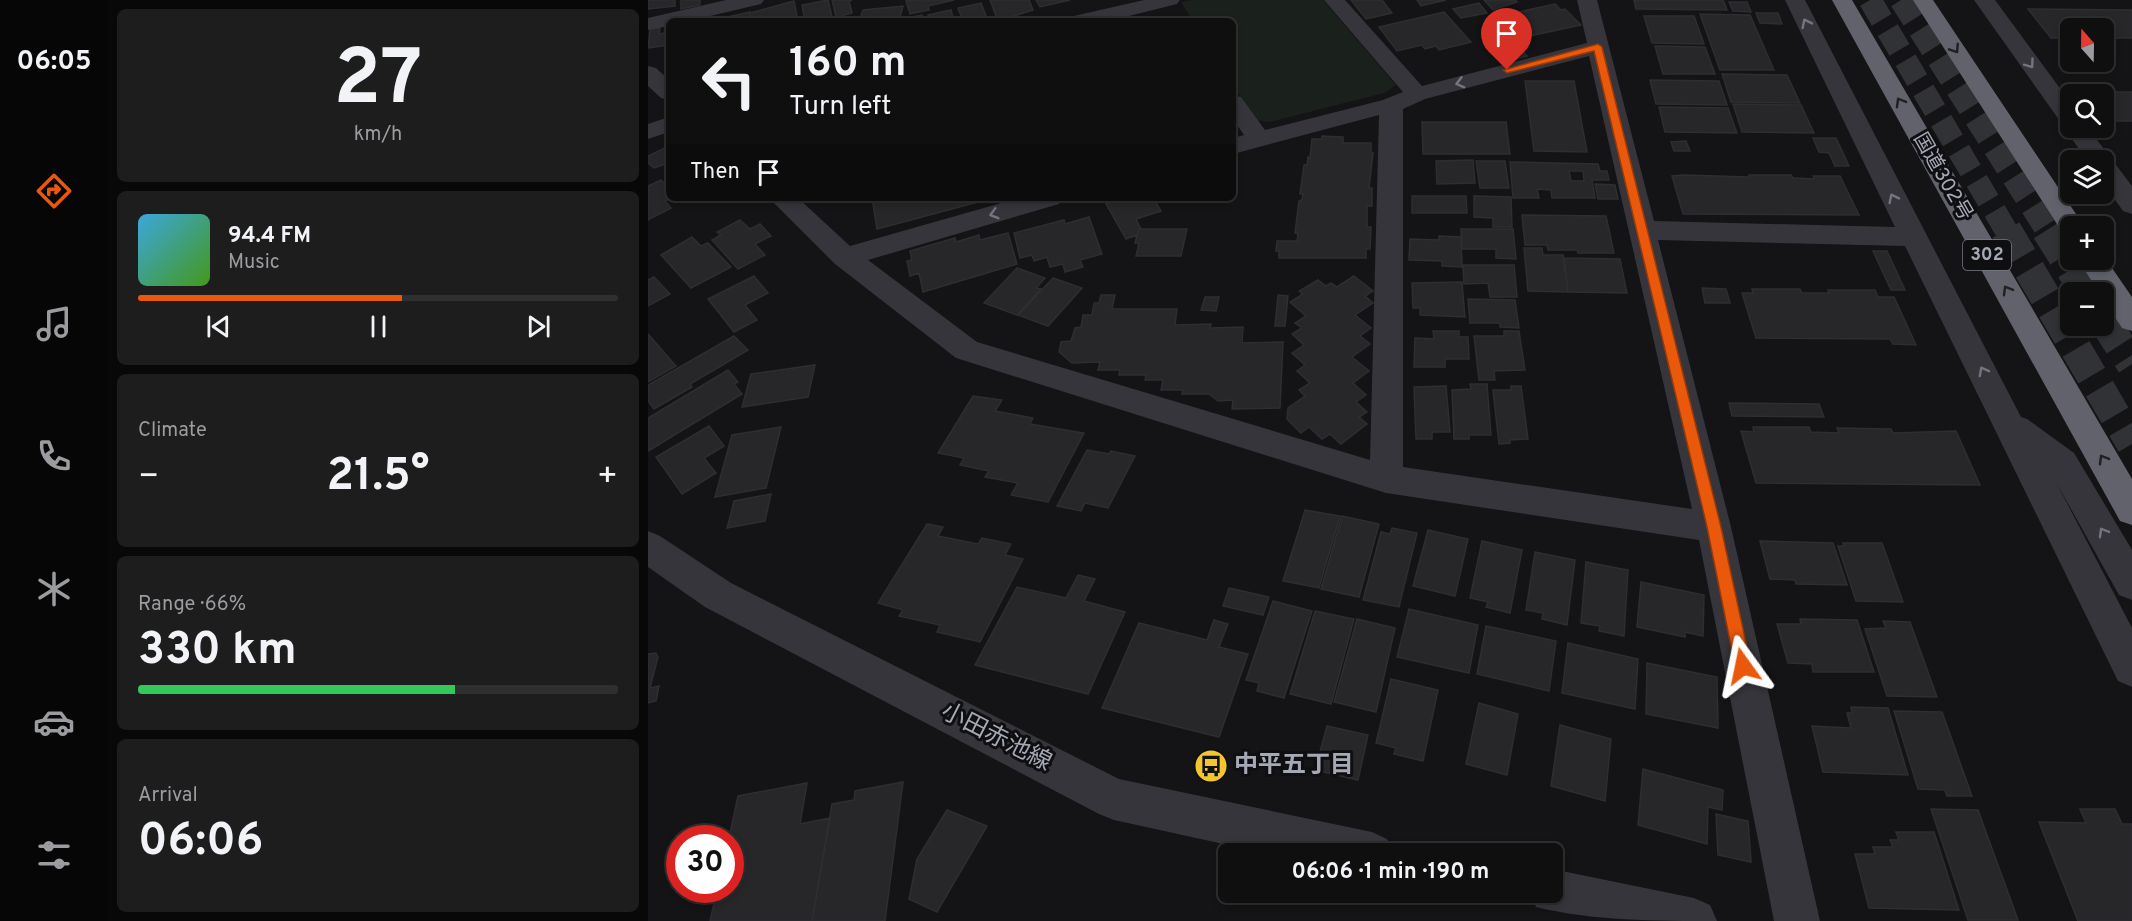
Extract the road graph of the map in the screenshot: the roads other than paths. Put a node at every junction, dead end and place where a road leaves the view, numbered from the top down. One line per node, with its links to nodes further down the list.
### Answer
1 (754, 0): 9 (street)
2 (1334, 0): 17 (street)
3 (1587, 0): 14 (street)
4 (1795, 0): 31 (street, one-way to 4)
5 (1842, 0): 37 (highway, 国道302号 / 302, one-way to 5)
6 (1923, 0): 29 (highway, one-way to 29)
7 (1984, 0): 19 (street, one-way to 19)
8 (1164, 1): 10 (street); 11 (street)
9 (674, 18)
10 (1094, 18)
11 (1174, 18)
12 (666, 20): 13 (street)
13 (648, 24)
14 (1598, 47): 17 (street, one-way to 17); 30 (street)
15 (648, 73): 16 (street)
16 (666, 90)
17 (1417, 94): 18 (street)
18 (1391, 105): 23 (street); 36 (street)
19 (2060, 105)
20 (1236, 106): 23 (street)
21 (666, 125): 22 (street)
22 (648, 132)
23 (1258, 138): 24 (street)
24 (1236, 145)
25 (2114, 180): 28 (street)
26 (785, 201): 32 (street)
27 (1039, 201): 32 (street, one-way to 32)
28 (2132, 205)
29 (2064, 216)
30 (1642, 230): 31 (street); 38 (street)
31 (1912, 237): 35 (street, one-way to 31)
32 (845, 256): 36 (street)
33 (2099, 270): 34 (highway)
34 (2132, 320)
35 (2010, 423): 40 (street, one-way to 35); 41 (street)
36 (1386, 479): 38 (street)
37 (2132, 510)
38 (1714, 527): 45 (street)
39 (648, 547): 42 (street, 小田赤池線)
40 (2132, 583)
41 (2132, 668)
42 (1320, 843)
43 (1563, 893): 44 (street)
44 (1694, 921)
45 (1797, 921)

